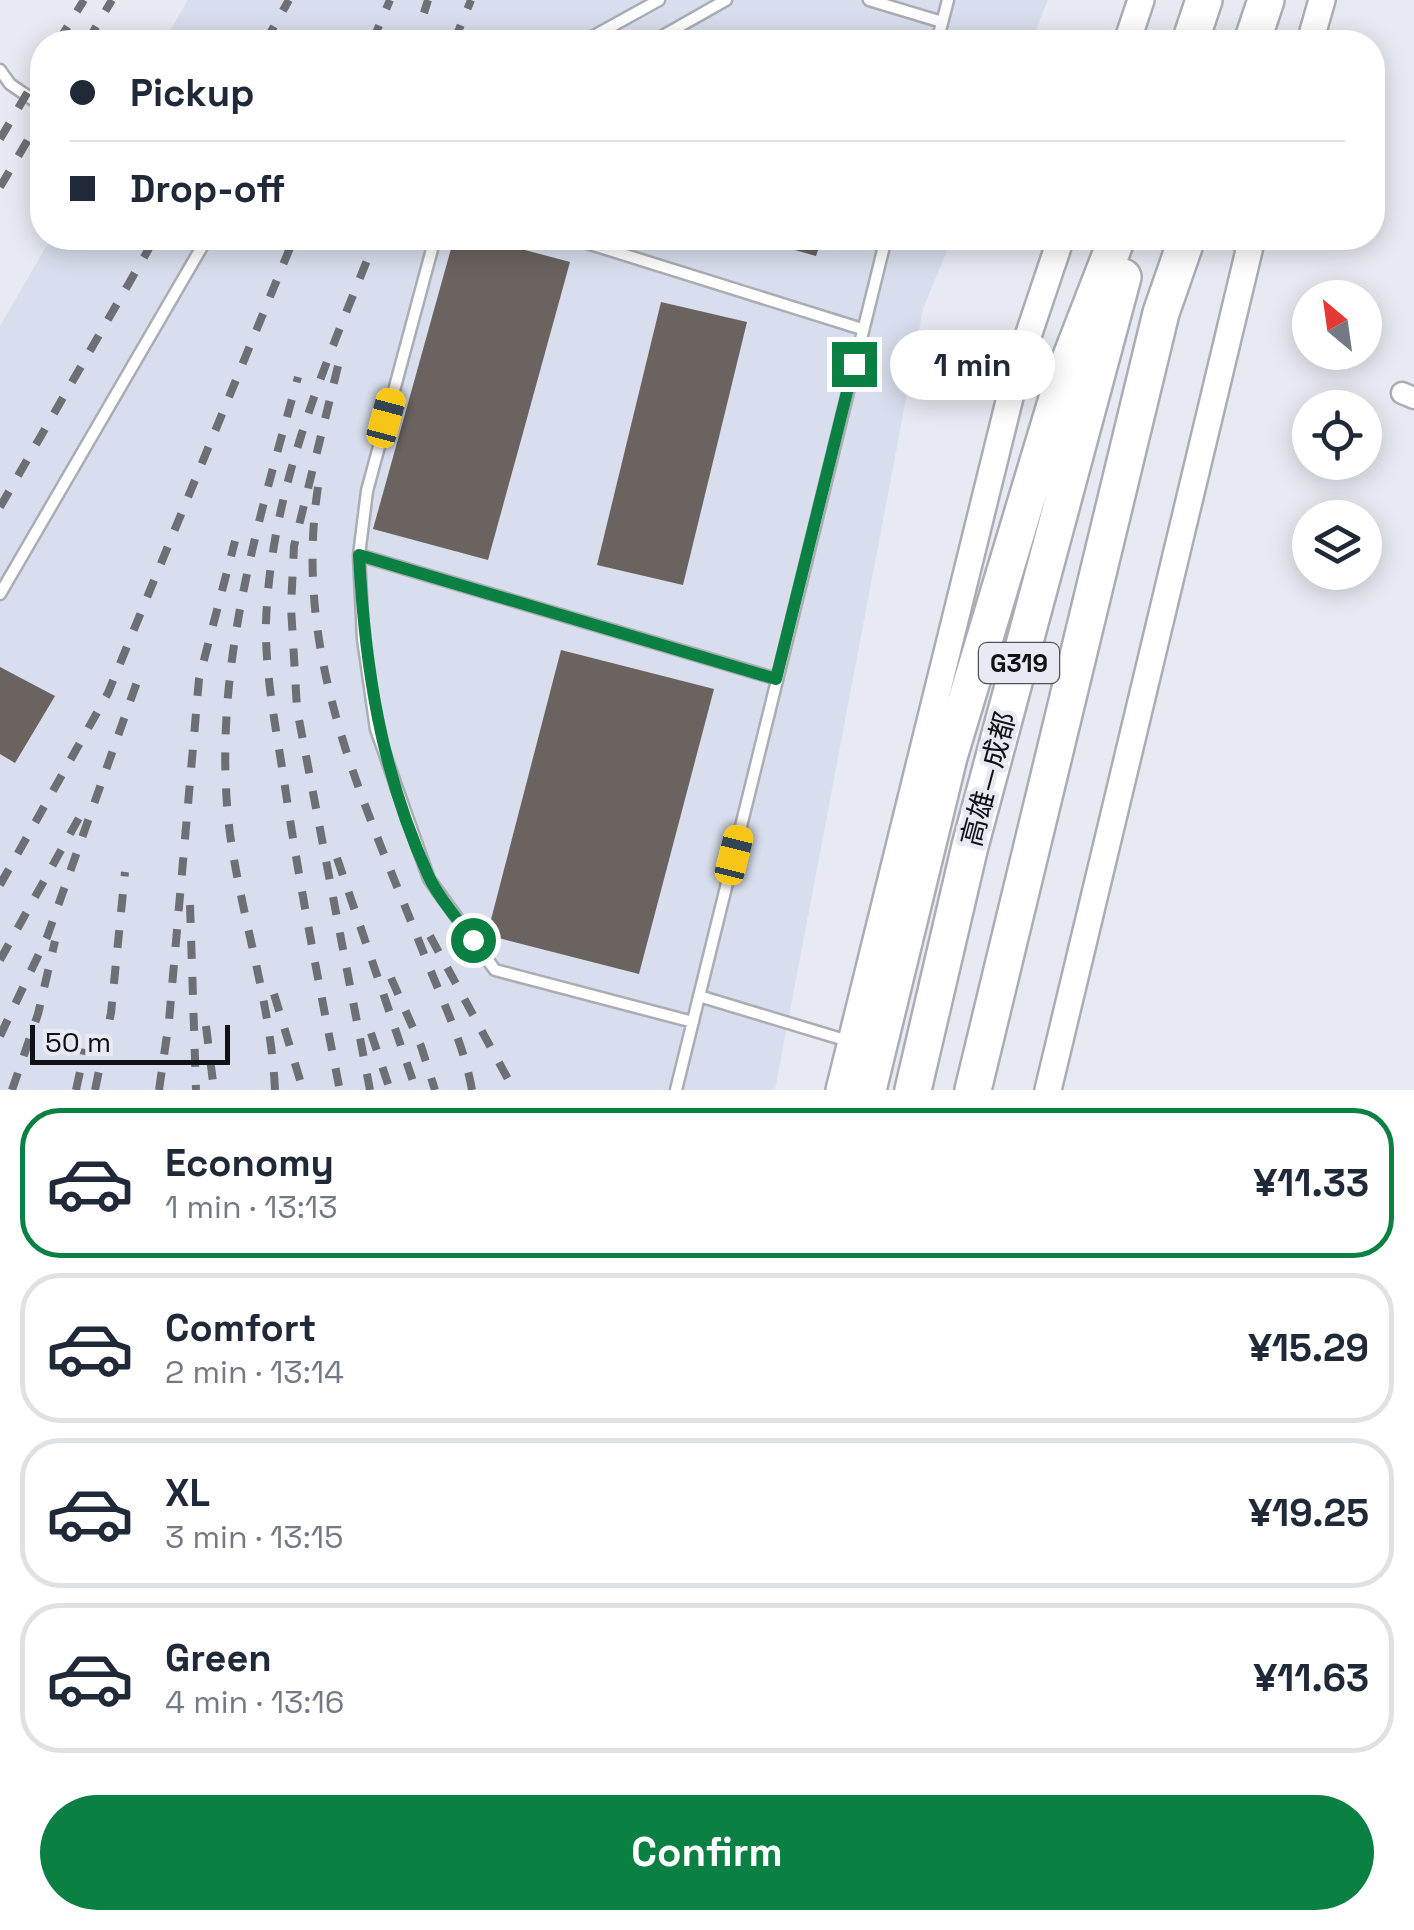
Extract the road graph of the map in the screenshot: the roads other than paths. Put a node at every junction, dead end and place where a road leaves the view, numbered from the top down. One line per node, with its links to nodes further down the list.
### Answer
1 (660, 0): 10 (lane)
2 (726, 0): 11 (lane)
3 (869, 0): 9 (lane)
4 (948, 0): 9 (lane)
5 (1142, 0): 13 (street)
6 (1204, 0): 14 (highway)
7 (1266, 0): 15 (highway)
8 (1322, 0): 16 (street)
9 (942, 22): 12 (lane)
10 (605, 30)
11 (673, 30)
12 (940, 30)
13 (1131, 30)
14 (1194, 30)
15 (1256, 30)
16 (1313, 30)
17 (0, 70): 18 (lane)
18 (30, 98)
19 (199, 250): 30 (lane)
20 (432, 250): 29 (lane)
21 (610, 250): 28 (lane)
22 (883, 250): 28 (lane)
23 (1058, 250): 35 (street)
24 (1112, 250): 38 (highway)
25 (1131, 250): 39 (highway, 高雄—成都 / G319)
26 (1182, 250): 32 (highway, 高雄—成都 / G319)
27 (1249, 250): 42 (street)
28 (862, 328): 31 (lane)
29 (359, 555): 31 (lane); 34 (lane)
30 (0, 594)
31 (776, 679): 33 (lane)
32 (1022, 890): 40 (highway, 高雄—成都 / G319); 41 (highway)
33 (699, 996): 34 (lane); 35 (lane)
34 (693, 1022): 36 (lane)
35 (849, 1041): 37 (street)
36 (676, 1090)
37 (839, 1090)
38 (868, 1090)
39 (913, 1090)
40 (973, 1090)
41 (991, 1090)
42 (1048, 1090)

